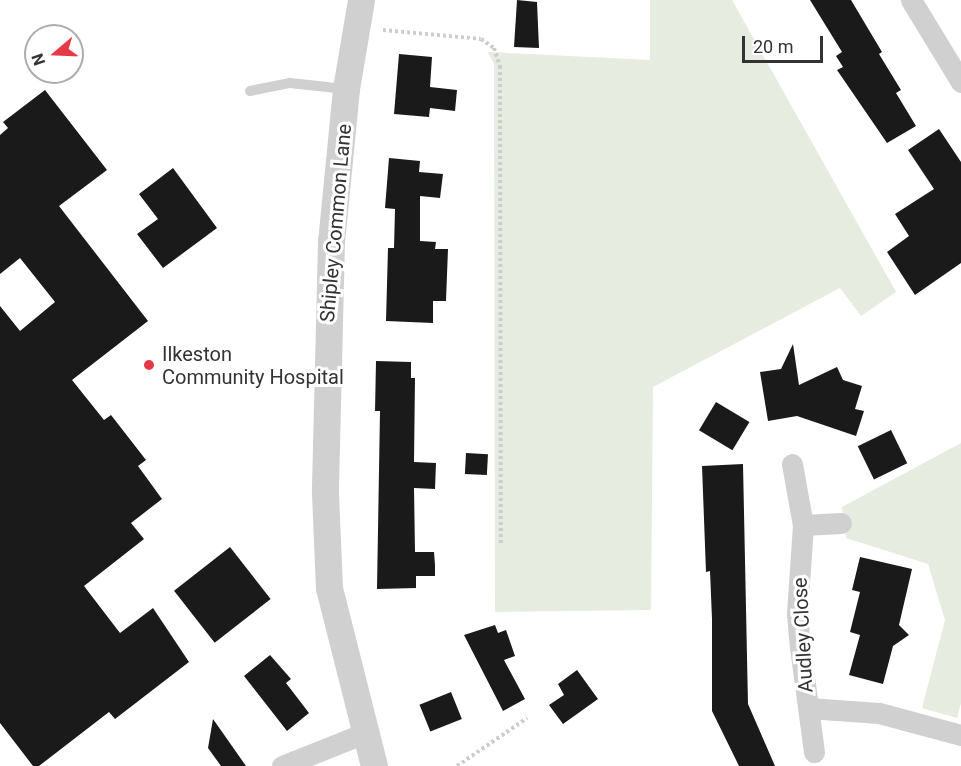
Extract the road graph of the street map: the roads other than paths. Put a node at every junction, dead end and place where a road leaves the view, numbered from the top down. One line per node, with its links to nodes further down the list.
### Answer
1 (361, 0): 4 (street, Shipley Common Lane)
2 (911, 0): 3 (street)
3 (961, 81)
4 (346, 89): 5 (lane); 10 (street, Shipley Common Lane)
5 (250, 91)
6 (792, 464): 8 (street, Audley Close)
7 (841, 523): 8 (street)
8 (803, 525): 9 (street, Audley Close)
9 (808, 708): 11 (street, Audley Close); 12 (street, Audley Close)
10 (365, 733): 13 (street); 14 (street, Shipley Common Lane)
11 (961, 735)
12 (814, 752)
13 (282, 766)
14 (374, 766)

